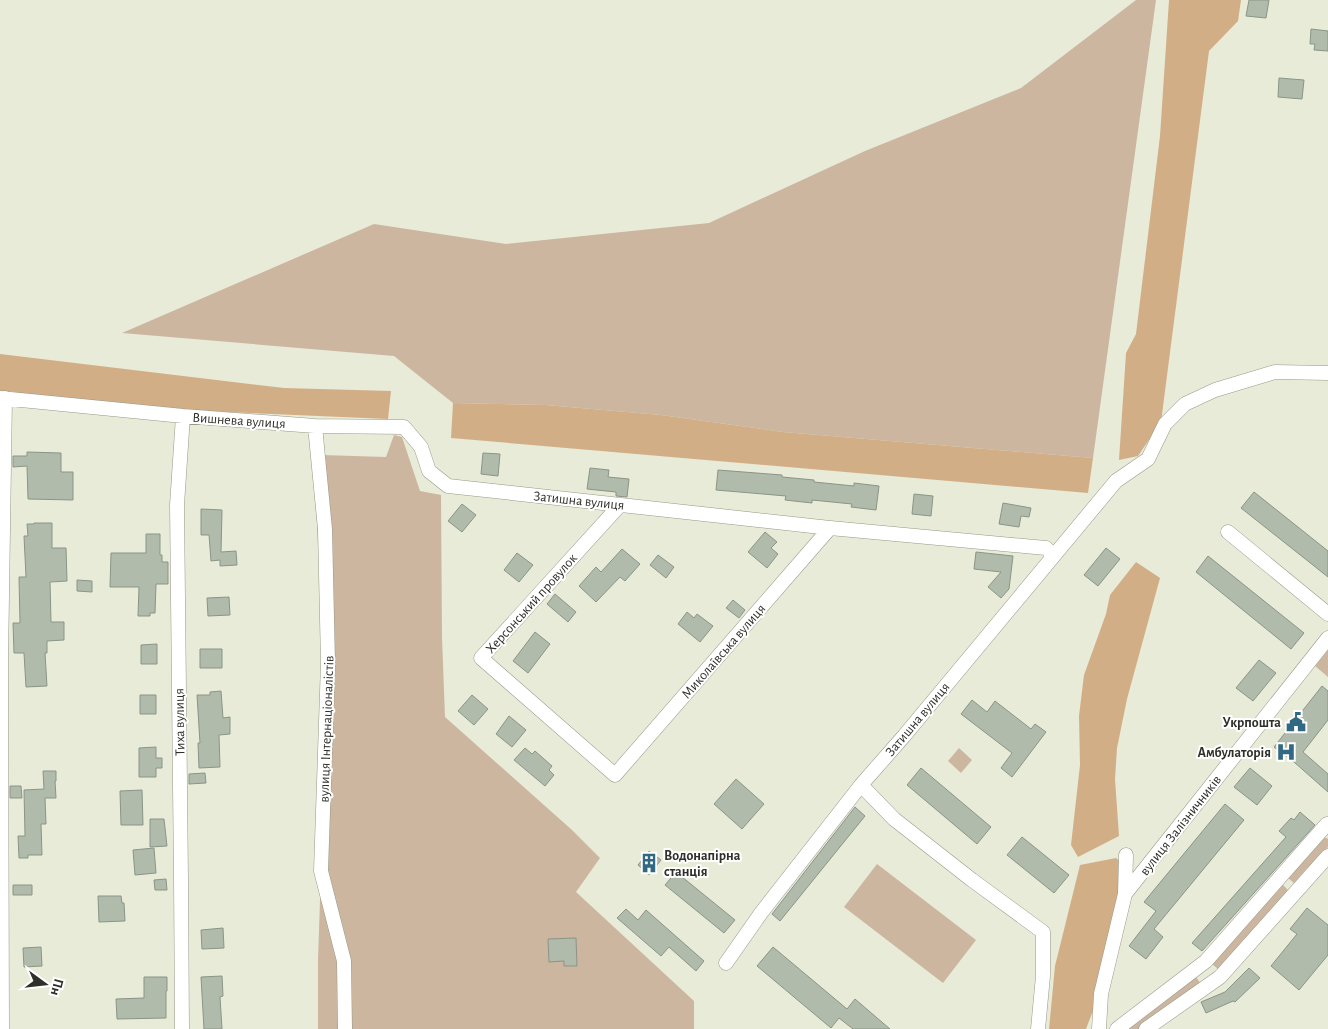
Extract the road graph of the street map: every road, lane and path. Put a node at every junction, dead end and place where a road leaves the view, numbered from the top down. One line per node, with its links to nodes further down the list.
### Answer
1 (1328, 373): 9 (street, Затишна вулиця)
2 (2, 398): 3 (street, Вишнева вулиця); 19 (street)
3 (183, 416): 4 (street, Вишнева вулиця); 20 (street, Тиха вулиця)
4 (315, 426): 5 (street, Вишнева вулиця); 21 (street, вулиця Інтернаціоналістів)
5 (448, 486): 6 (street, Затишна вулиця)
6 (620, 505): 7 (street, Затишна вулиця); 12 (street, Херсонський провулок)
7 (830, 528): 9 (street, Затишна вулиця); 12 (street, Миколаївська вулиця)
8 (1228, 532): 10 (street)
9 (1054, 555): 13 (street, Затишна вулиця)
10 (1328, 614)
11 (1328, 638): 17 (street, вулиця Залізничників)
12 (616, 775)
13 (861, 785): 18 (street, Затишна вулиця); 22 (street)
14 (1328, 825): 24 (street)
15 (1126, 855): 17 (street)
16 (1328, 856): 25 (street)
17 (1125, 894): 23 (street)
18 (726, 963)
19 (2, 1029)
20 (182, 1029)
21 (345, 1029)
22 (1038, 1029)
23 (1099, 1029)
24 (1117, 1029)
25 (1146, 1029)

